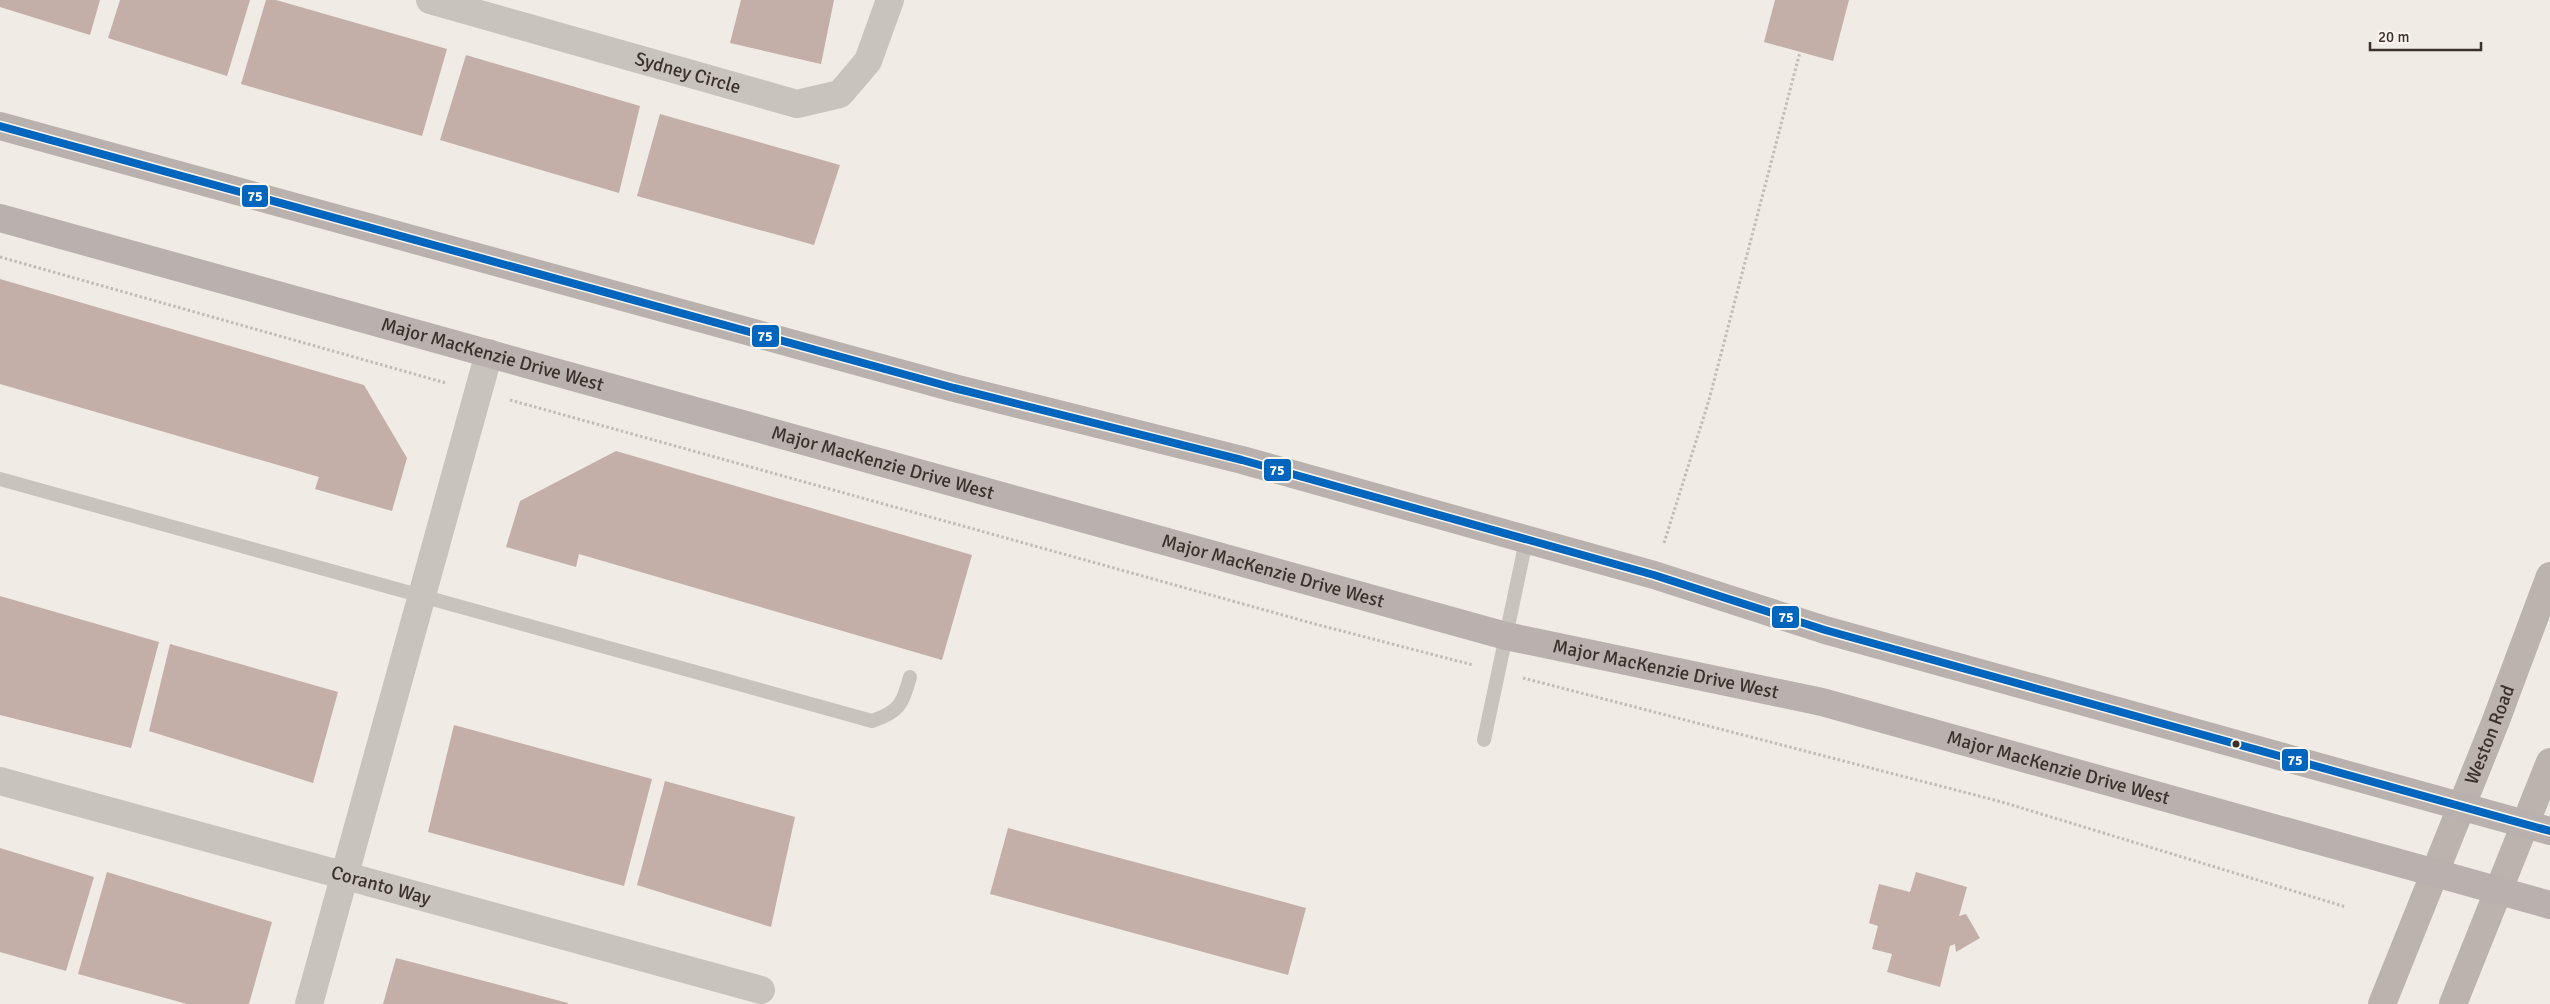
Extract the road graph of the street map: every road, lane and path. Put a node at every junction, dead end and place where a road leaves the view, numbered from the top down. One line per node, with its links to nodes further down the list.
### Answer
1 (430, 0): 2 (street, Sydney Circle)
2 (890, 0)
3 (1800, 52): 11 (path)
4 (0, 126): 10 (main road)
5 (0, 218): 7 (main road, Major MacKenzie Drive West)
6 (0, 257): 8 (path)
7 (489, 353): 13 (street); 14 (main road, Major MacKenzie Drive West)
8 (415, 374)
9 (0, 479): 13 (lane)
10 (1526, 541): 11 (main road); 14 (lane)
11 (1654, 575): 19 (main road)
12 (2550, 576): 19 (main road, Weston Road)
13 (423, 597): 15 (lane); 22 (street)
14 (1506, 636): 16 (lane); 21 (main road, Major MacKenzie Drive West)
15 (910, 677)
16 (1484, 740)
17 (2550, 762): 20 (main road)
18 (0, 781): 22 (street, Coranto Way)
19 (2461, 806): 20 (main road); 21 (main road, Weston Road)
20 (2537, 828): 23 (main road)
21 (2435, 872): 23 (main road, Major MacKenzie Drive West); 27 (main road, Weston Road)
22 (345, 874): 25 (street, Coranto Way); 26 (street)
23 (2498, 890): 24 (main road, Major MacKenzie Drive West); 28 (main road)
24 (2550, 905)
25 (761, 990)
26 (309, 1004)
27 (2382, 1004)
28 (2453, 1004)

